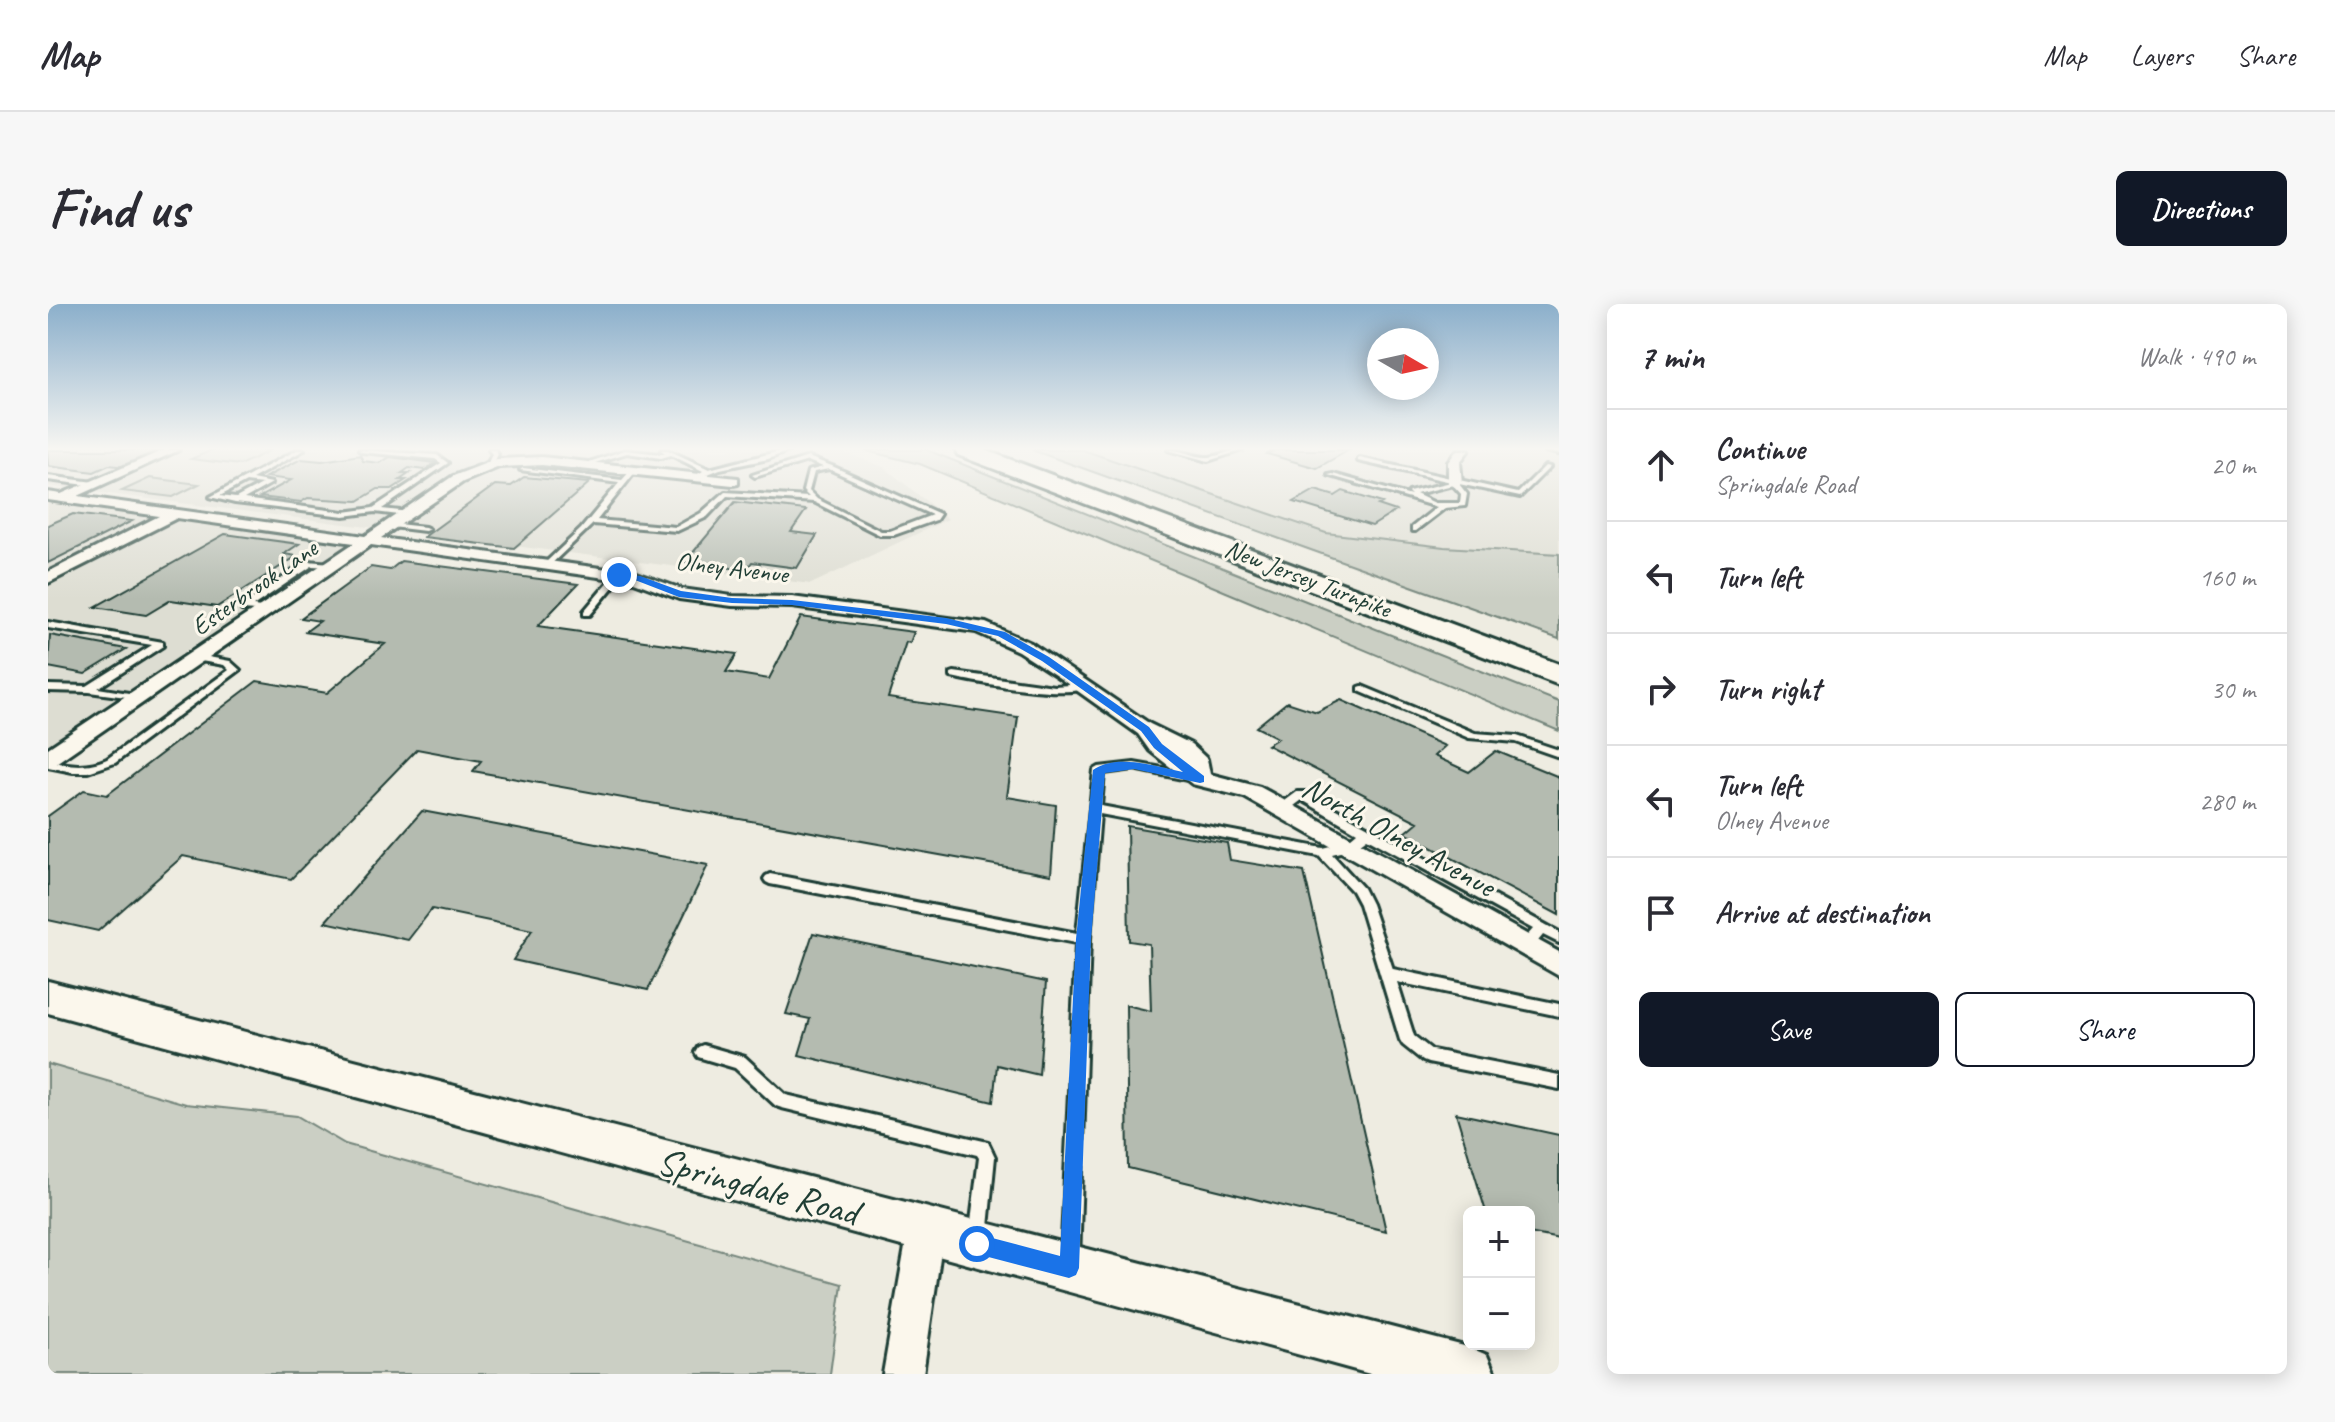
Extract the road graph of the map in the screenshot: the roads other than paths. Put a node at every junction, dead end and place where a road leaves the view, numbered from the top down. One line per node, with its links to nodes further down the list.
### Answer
1 (77, 500): 17 (street, Olney Avenue)
2 (229, 500): 13 (lane)
3 (390, 500): 16 (lane)
4 (427, 500): 18 (street, Esterbrook Lane)
5 (609, 500): 19 (lane)
6 (719, 500): 19 (lane)
7 (815, 500): 8 (lane)
8 (904, 500)
9 (1098, 500): 32 (highway, New Jersey Turnpike)
10 (1138, 500): 29 (highway, New Jersey Turnpike)
11 (1416, 500): 14 (lane)
12 (1463, 500): 15 (lane)
13 (235, 501): 16 (lane)
14 (1420, 501): 15 (lane)
15 (1442, 507): 22 (lane)
16 (375, 510): 18 (lane)
17 (176, 513): 23 (street, Olney Avenue); 26 (street)
18 (407, 514): 20 (street, Esterbrook Lane)
19 (590, 522): 24 (lane)
20 (392, 525): 21 (lane); 23 (street, Esterbrook Lane)
21 (425, 529)
22 (1415, 529)
23 (369, 540): 24 (street, Olney Avenue); 30 (street, Esterbrook Lane)
24 (548, 565): 25 (street, Olney Avenue)
25 (619, 575): 27 (lane); 33 (street, Olney Avenue)
26 (48, 578)
27 (587, 613)
28 (48, 625): 35 (lane)
29 (1559, 656)
30 (198, 658): 37 (street, Esterbrook Lane); 42 (lane)
31 (954, 675): 33 (lane)
32 (1559, 675)
33 (1085, 687): 43 (street, Olney Avenue)
34 (48, 688): 35 (lane)
35 (89, 689): 37 (lane)
36 (1362, 689): 40 (lane)
37 (138, 697): 39 (street, Esterbrook Lane)
38 (48, 738): 39 (street)
39 (71, 743): 41 (street, Esterbrook Lane)
40 (1559, 754)
41 (48, 758)
42 (48, 764)
43 (1200, 779): 44 (lane); 45 (street, North Olney Avenue)
44 (1095, 809): 46 (lane); 50 (lane)
45 (1357, 839): 46 (lane); 48 (street, North Olney Avenue)
46 (1323, 852): 52 (lane)
47 (770, 879): 50 (lane)
48 (1533, 937): 49 (lane); 51 (street, North Olney Avenue)
49 (1559, 938)
50 (1083, 939): 59 (lane)
51 (1559, 965)
52 (1387, 974): 54 (lane); 56 (lane)
53 (48, 997): 57 (main road, Springdale Road)
54 (1559, 1010)
55 (703, 1052): 58 (lane)
56 (1559, 1082)
57 (926, 1230): 58 (main road, Springdale Road); 60 (street)
58 (977, 1244): 59 (main road, Springdale Road)
59 (1069, 1268): 61 (main road, Springdale Road)
60 (903, 1374)
61 (1467, 1374)

